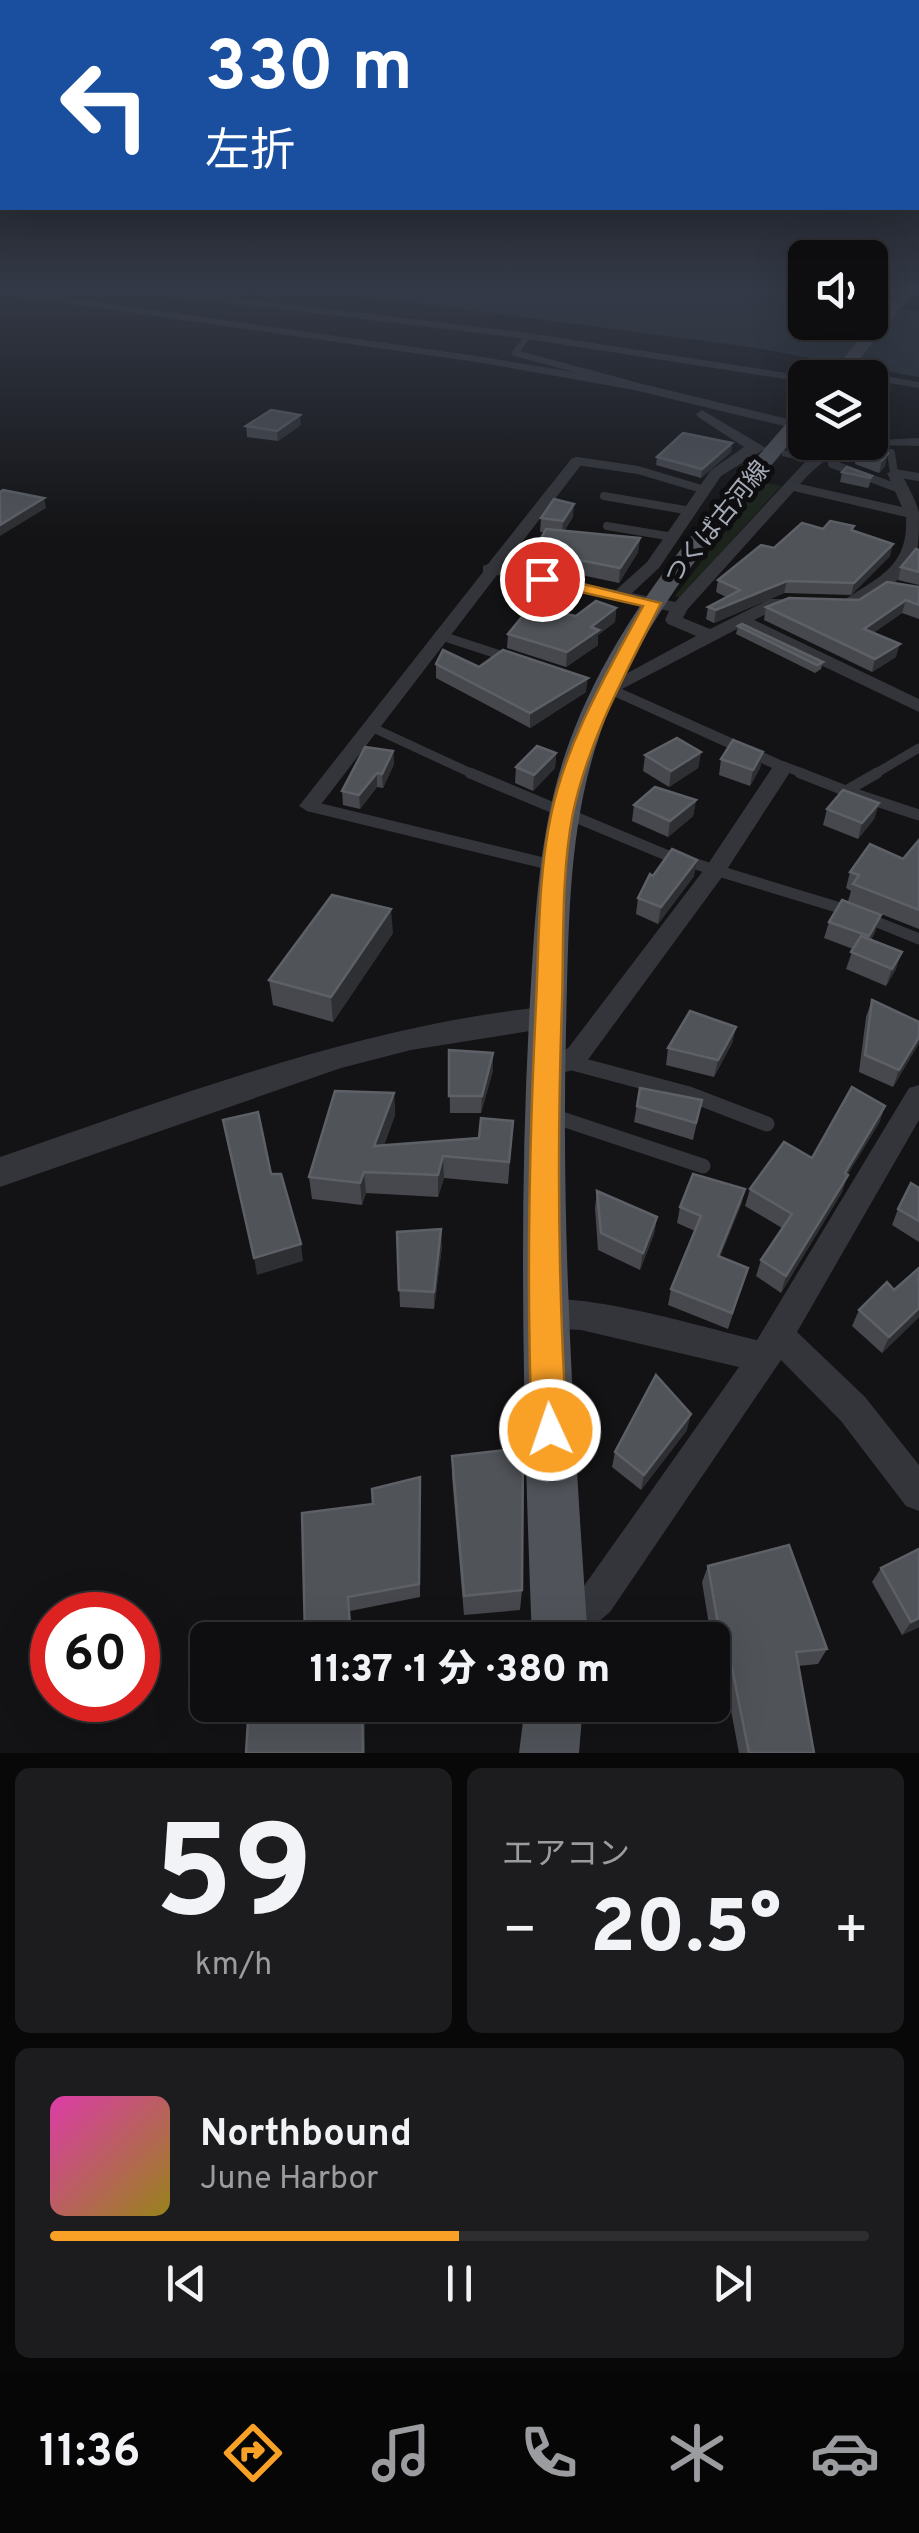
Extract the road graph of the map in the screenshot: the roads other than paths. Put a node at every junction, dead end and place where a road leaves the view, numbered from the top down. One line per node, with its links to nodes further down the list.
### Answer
1 (552, 373): 5 (street)
2 (586, 373): 5 (lane)
3 (888, 380): 4 (lane)
4 (919, 385)
5 (634, 386): 6 (street); 17 (street)
6 (788, 424)
7 (788, 438): 26 (main road, つくば古河線)
8 (888, 439): 9 (street)
9 (915, 440)
10 (891, 453): 15 (lane)
11 (814, 460): 16 (street)
12 (577, 461): 17 (lane); 23 (street)
13 (832, 464): 15 (lane)
14 (919, 477): 15 (lane)
15 (897, 481): 20 (street)
16 (790, 486): 20 (street); 26 (street)
17 (705, 490): 19 (street)
18 (604, 496): 19 (lane)
19 (691, 511): 22 (street)
20 (915, 514): 24 (street)
21 (607, 526): 22 (lane)
22 (673, 537): 26 (street)
23 (489, 569): 26 (street); 28 (street)
24 (880, 585): 25 (street); 27 (street)
25 (900, 589)
26 (651, 602): 29 (street); 31 (main road, つくば古河線)
27 (741, 620): 29 (street); 32 (street)
28 (439, 634): 30 (lane); 33 (street)
29 (710, 636): 31 (street)
30 (525, 663)
31 (601, 687): 35 (street); 38 (main road, つくば古河線)
32 (919, 706)
33 (369, 726): 37 (street); 38 (lane)
34 (919, 748): 36 (lane)
35 (784, 766): 36 (lane); 41 (street)
36 (846, 790): 39 (lane)
37 (309, 806): 40 (lane)
38 (562, 815): 40 (main road, つくば古河線); 41 (lane)
39 (919, 815)
40 (556, 866): 43 (main road, つくば古河線)
41 (714, 872): 42 (lane); 44 (street)
42 (919, 939)
43 (550, 1018): 44 (main road, つくば古河線); 50 (street)
44 (558, 1062): 46 (main road, つくば古河線); 47 (lane)
45 (919, 1096): 48 (street)
46 (544, 1114): 49 (lane); 51 (main road, つくば古河線)
47 (767, 1124)
48 (911, 1133): 52 (street)
49 (703, 1166)
50 (0, 1172)
51 (543, 1312): 52 (street); 54 (main road, つくば古河線)
52 (772, 1346): 53 (street); 55 (street)
53 (919, 1493)
54 (559, 1622)
55 (573, 1622)
56 (552, 1722): 57 (main road)
57 (549, 1753)

